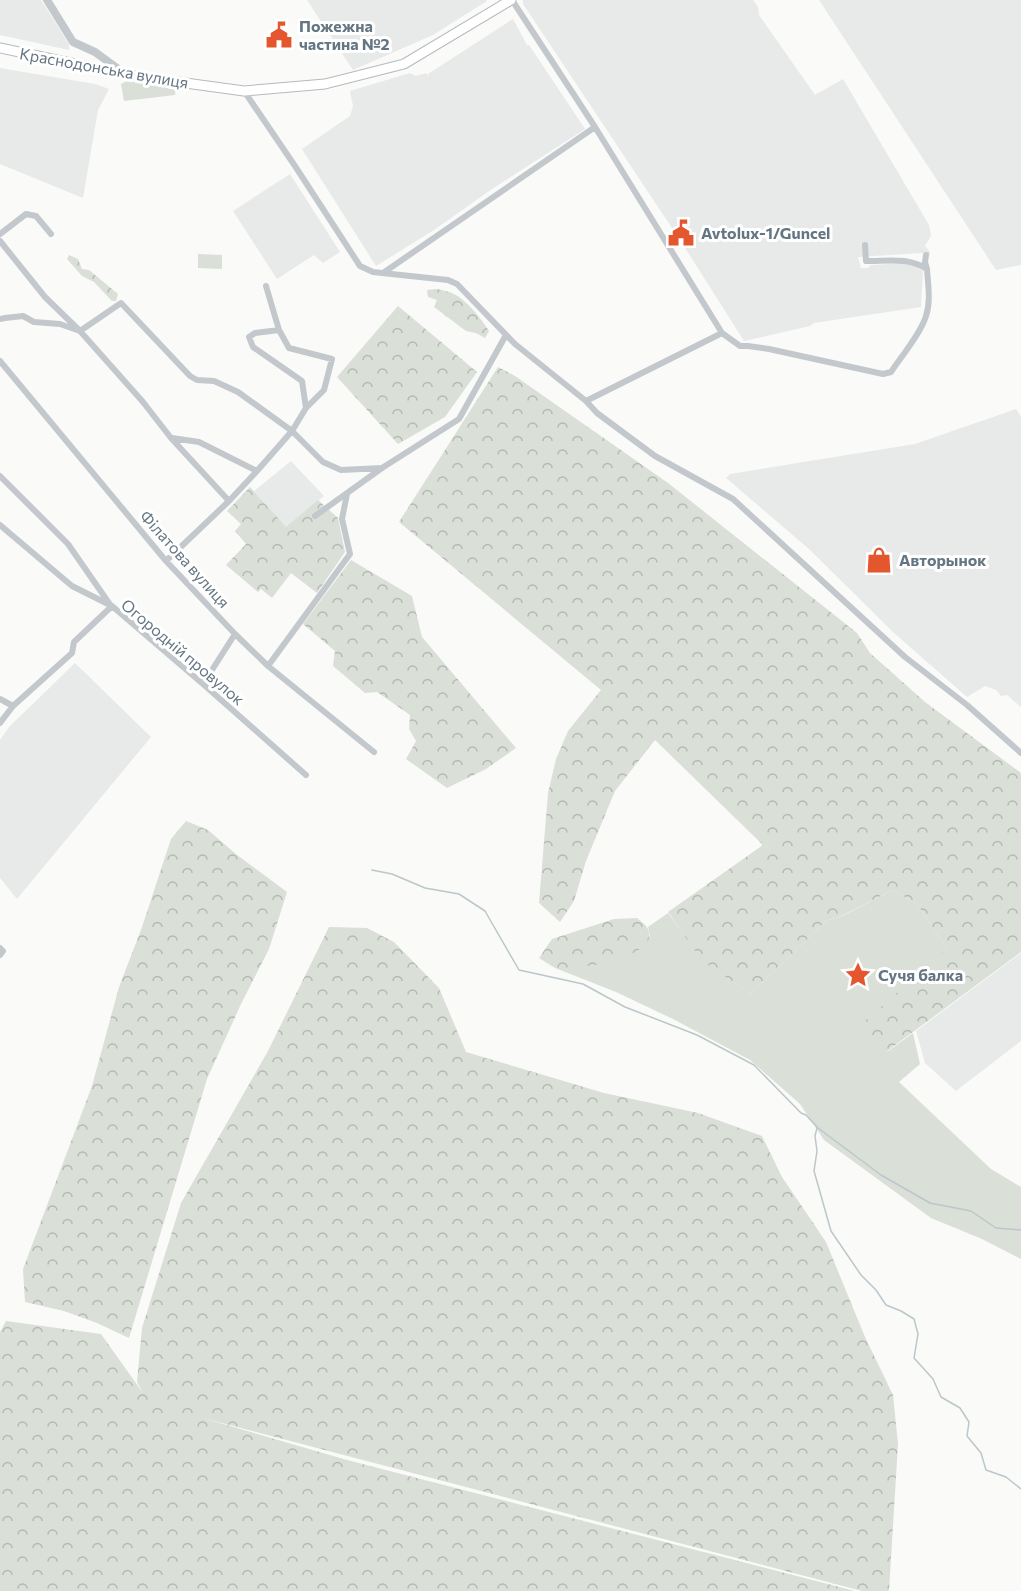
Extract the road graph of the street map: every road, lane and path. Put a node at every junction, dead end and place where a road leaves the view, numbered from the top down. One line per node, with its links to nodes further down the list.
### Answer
1 (47, 0): 4 (street)
2 (512, 0): 5 (main road, Краснодонська вулиця); 6 (street)
3 (0, 48): 4 (main road, Краснодонська вулиця)
4 (127, 75): 5 (main road, Краснодонська вулиця)
5 (244, 91): 13 (street)
6 (595, 127): 13 (street); 18 (street)
7 (0, 234): 8 (street)
8 (51, 234)
9 (0, 242): 16 (street)
10 (865, 245): 12 (street)
11 (927, 255): 12 (street)
12 (927, 270): 18 (street)
13 (382, 273): 19 (street)
14 (266, 286): 17 (street)
15 (0, 320): 16 (street)
16 (80, 330): 23 (street); 24 (street)
17 (279, 330): 22 (street); 22 (street)
18 (722, 333): 21 (street)
19 (506, 335): 21 (street); 25 (street)
20 (0, 361): 32 (street, Філатова вулиця)
21 (586, 401): 41 (street)
22 (306, 408): 23 (street)
23 (292, 431): 25 (street); 26 (street)
24 (171, 438): 26 (street); 29 (street)
25 (382, 468): 28 (street)
26 (257, 471): 29 (street)
27 (0, 476): 33 (street)
28 (346, 494): 30 (street); 35 (street)
29 (229, 501): 32 (street)
30 (315, 516)
31 (0, 525): 33 (street)
32 (166, 561): 34 (street, Філатова вулиця)
33 (112, 606): 36 (street, Огородній провулок); 38 (street, Огородній провулок)
34 (235, 634): 35 (street, Філатова вулиця); 36 (street)
35 (268, 666): 40 (street, Філатова вулиця)
36 (203, 684): 42 (street, Огородній провулок)
37 (0, 699): 38 (street)
38 (13, 706): 39 (street, Огородній провулок)
39 (0, 723)
40 (374, 752)
41 (1021, 753)
42 (306, 775)

